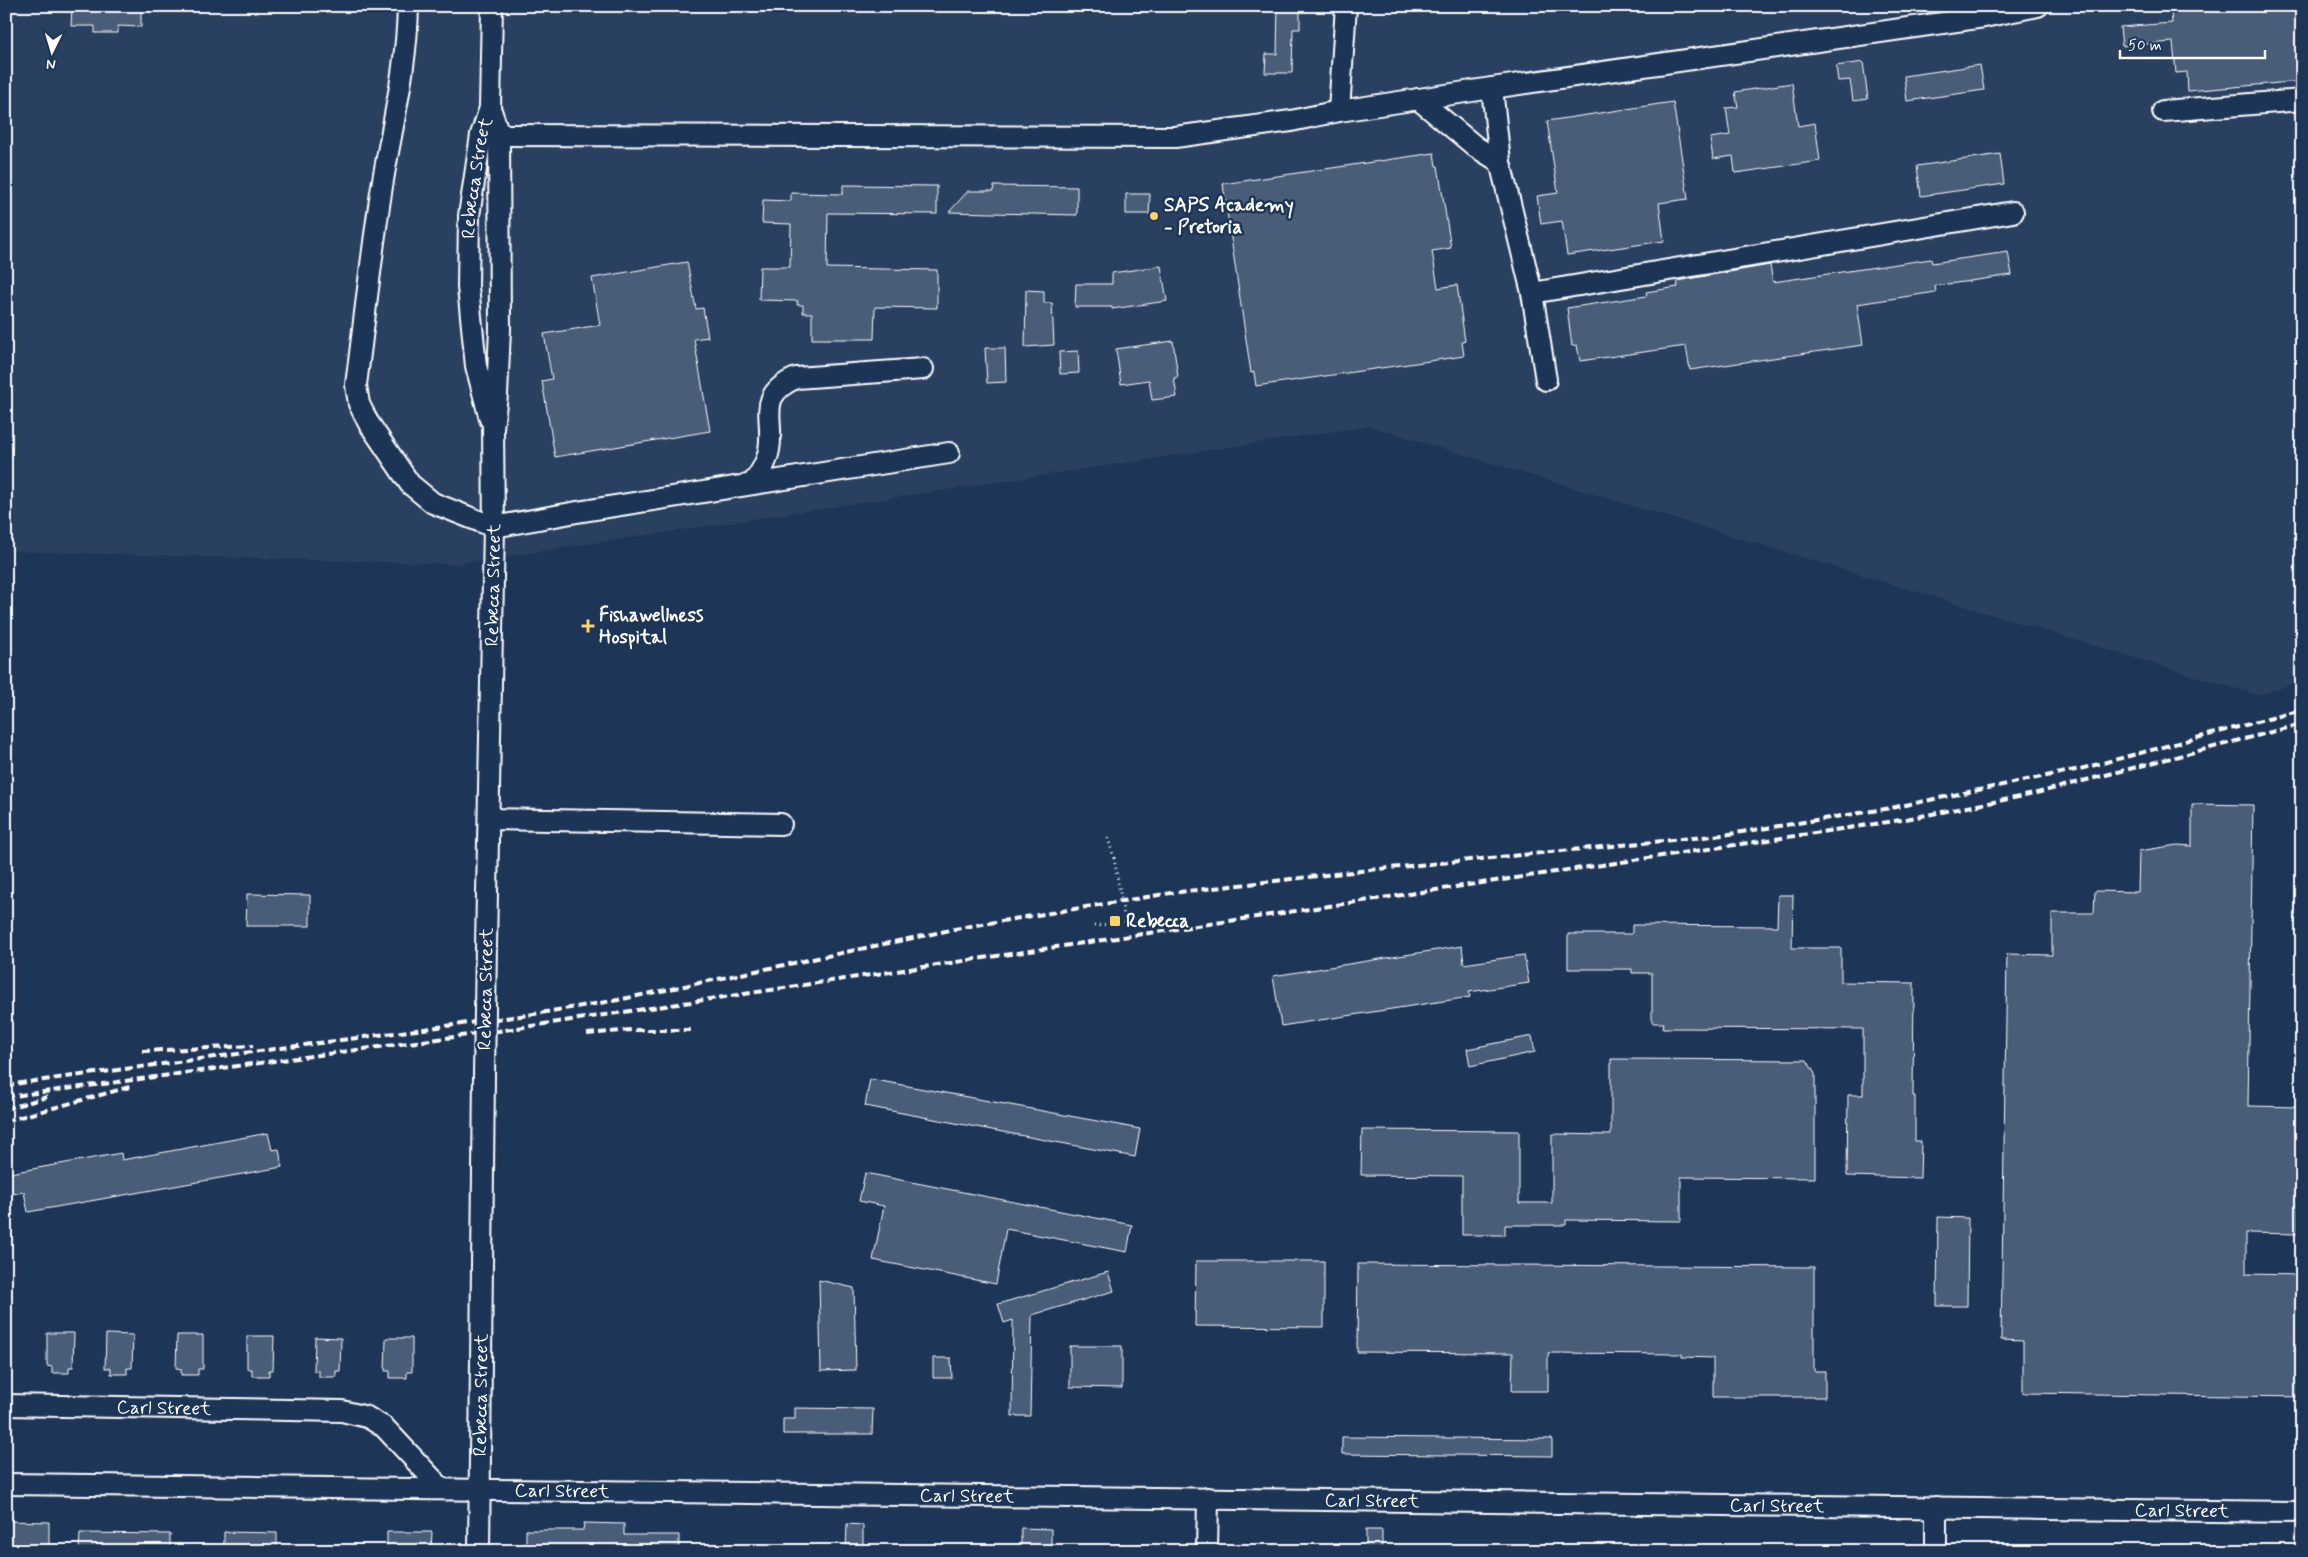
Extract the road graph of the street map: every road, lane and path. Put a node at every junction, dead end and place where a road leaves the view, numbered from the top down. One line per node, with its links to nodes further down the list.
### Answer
1 (408, 6): 19 (street)
2 (492, 6): 10 (street, Rebecca Street)
3 (1346, 6): 8 (street)
4 (2038, 6): 5 (street)
5 (1492, 88): 6 (street); 11 (street)
6 (1418, 99): 8 (street); 11 (street)
7 (2302, 100): 9 (street)
8 (1338, 111): 10 (street)
9 (2163, 111)
10 (490, 135): 16 (street, Rebecca Street); 16 (street, Rebecca Street)
11 (1500, 162): 13 (street)
12 (2013, 212): 13 (street)
13 (1532, 293): 15 (street)
14 (923, 369): 18 (street)
15 (1546, 380)
16 (492, 428): 19 (street, Rebecca Street)
17 (949, 453): 18 (street)
18 (752, 484): 19 (street)
19 (494, 527): 20 (street, Rebecca Street)
20 (489, 818): 21 (street); 29 (street, Rebecca Street, bridge)
21 (780, 824)
22 (1108, 838): 24 (path, bridge)
23 (1152, 915): 24 (path)
24 (1125, 922): 25 (path)
25 (1094, 926)
26 (6, 1405): 28 (street, Carl Street)
27 (6, 1484): 28 (street, Carl Street)
28 (441, 1488): 29 (street, Carl Street)
29 (480, 1490): 30 (street, Carl Street); 33 (street, Rebecca Street)
30 (1208, 1498): 31 (street, Carl Street); 34 (street)
31 (1936, 1507): 32 (street, Carl Street); 35 (street)
32 (2302, 1512)
33 (479, 1551)
34 (1207, 1551)
35 (1936, 1551)

